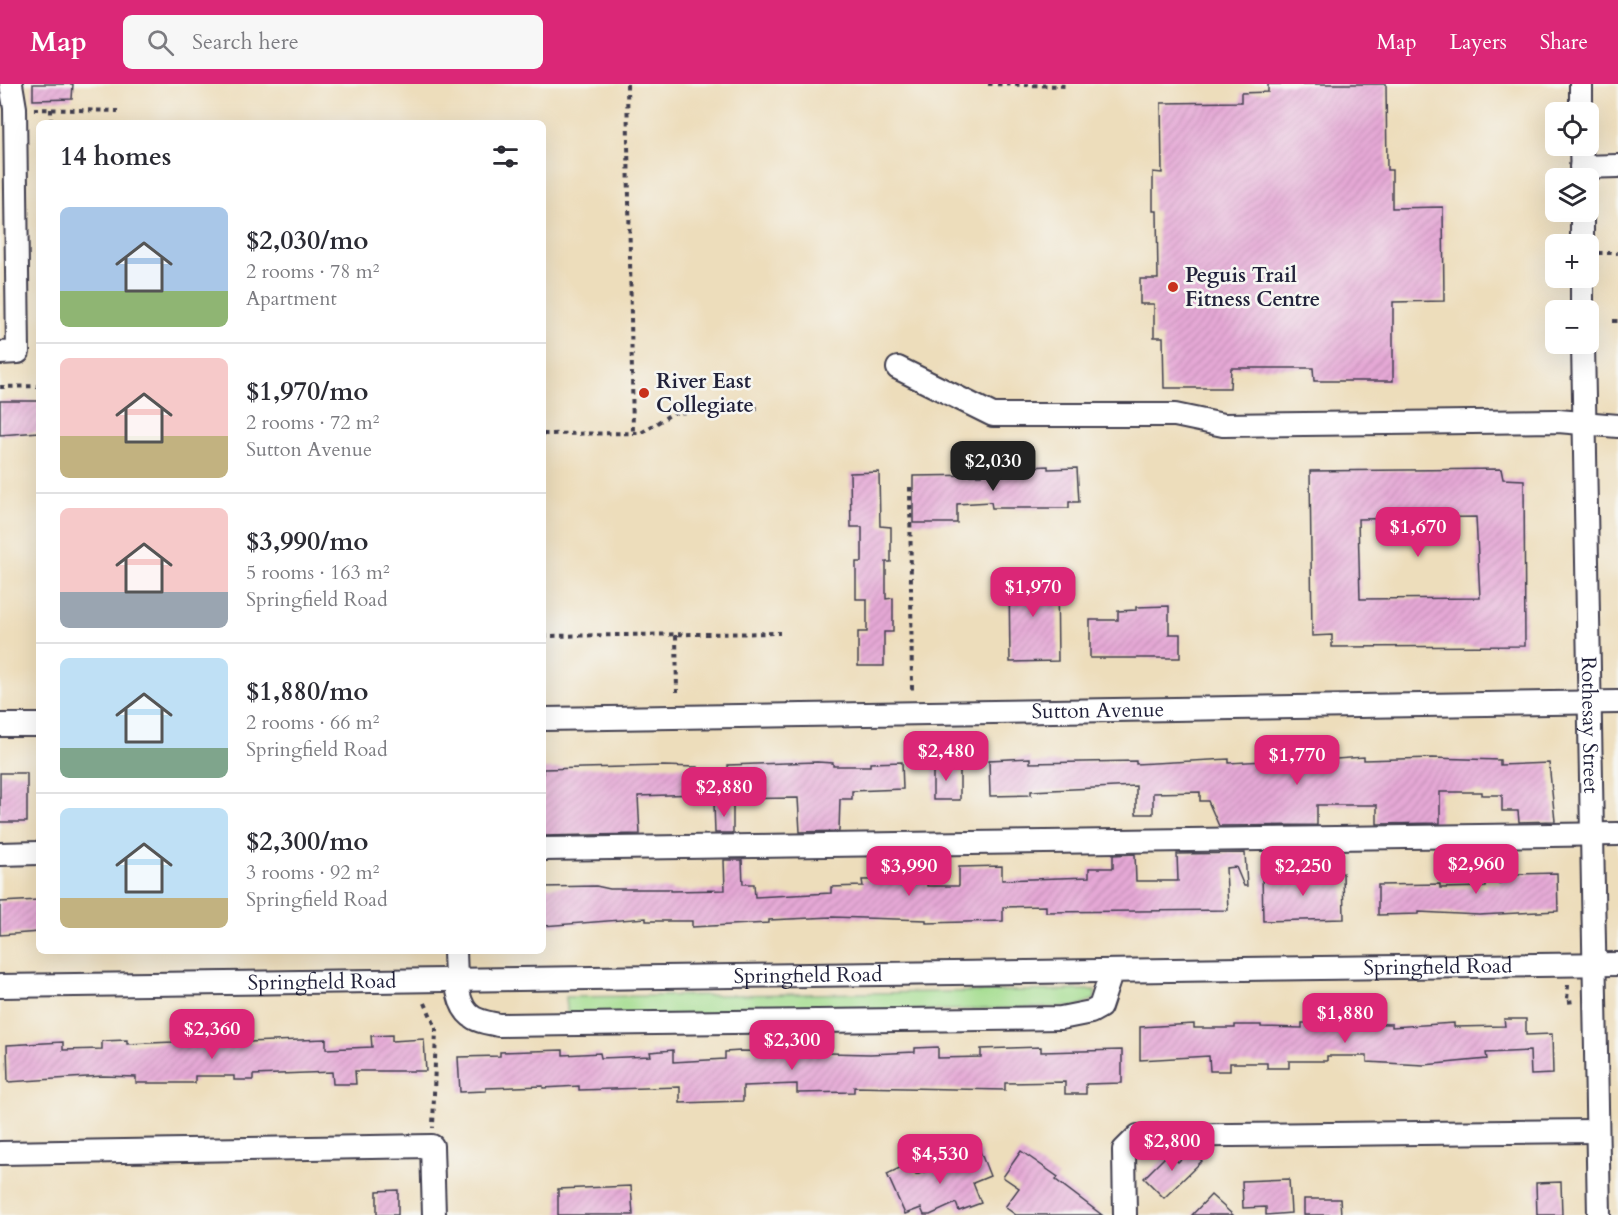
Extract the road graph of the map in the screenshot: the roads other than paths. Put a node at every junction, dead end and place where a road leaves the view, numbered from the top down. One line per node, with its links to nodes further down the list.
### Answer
1 (11, 84): 6 (street)
2 (1581, 84): 3 (street)
3 (1581, 102)
4 (1581, 164): 5 (street)
5 (1618, 166)
6 (0, 353)
7 (1583, 354): 9 (street, Rothesay Street)
8 (898, 368): 9 (street)
9 (1584, 422): 10 (street); 11 (street, Rothesay Street)
10 (1618, 426)
11 (1588, 702): 12 (street, Sutton Avenue); 13 (street, Sutton Avenue); 16 (street, Rothesay Street)
12 (1618, 702)
13 (546, 719)
14 (0, 725): 15 (street)
15 (36, 725)
16 (1593, 834): 17 (street); 18 (street); 22 (street, Rothesay Street)
17 (1618, 834)
18 (546, 849)
19 (36, 853): 20 (street)
20 (0, 854)
21 (455, 954): 24 (street)
22 (1607, 964): 23 (street, Springfield Road); 26 (street, Rothesay Street)
23 (1112, 971): 24 (street, Springfield Road); 24 (street)
24 (456, 980): 25 (street, Springfield Road)
25 (0, 986)
26 (1604, 1118): 29 (street); 30 (street, Rothesay Street)
27 (0, 1153): 28 (street)
28 (434, 1215)
29 (1125, 1215)
30 (1599, 1215)

